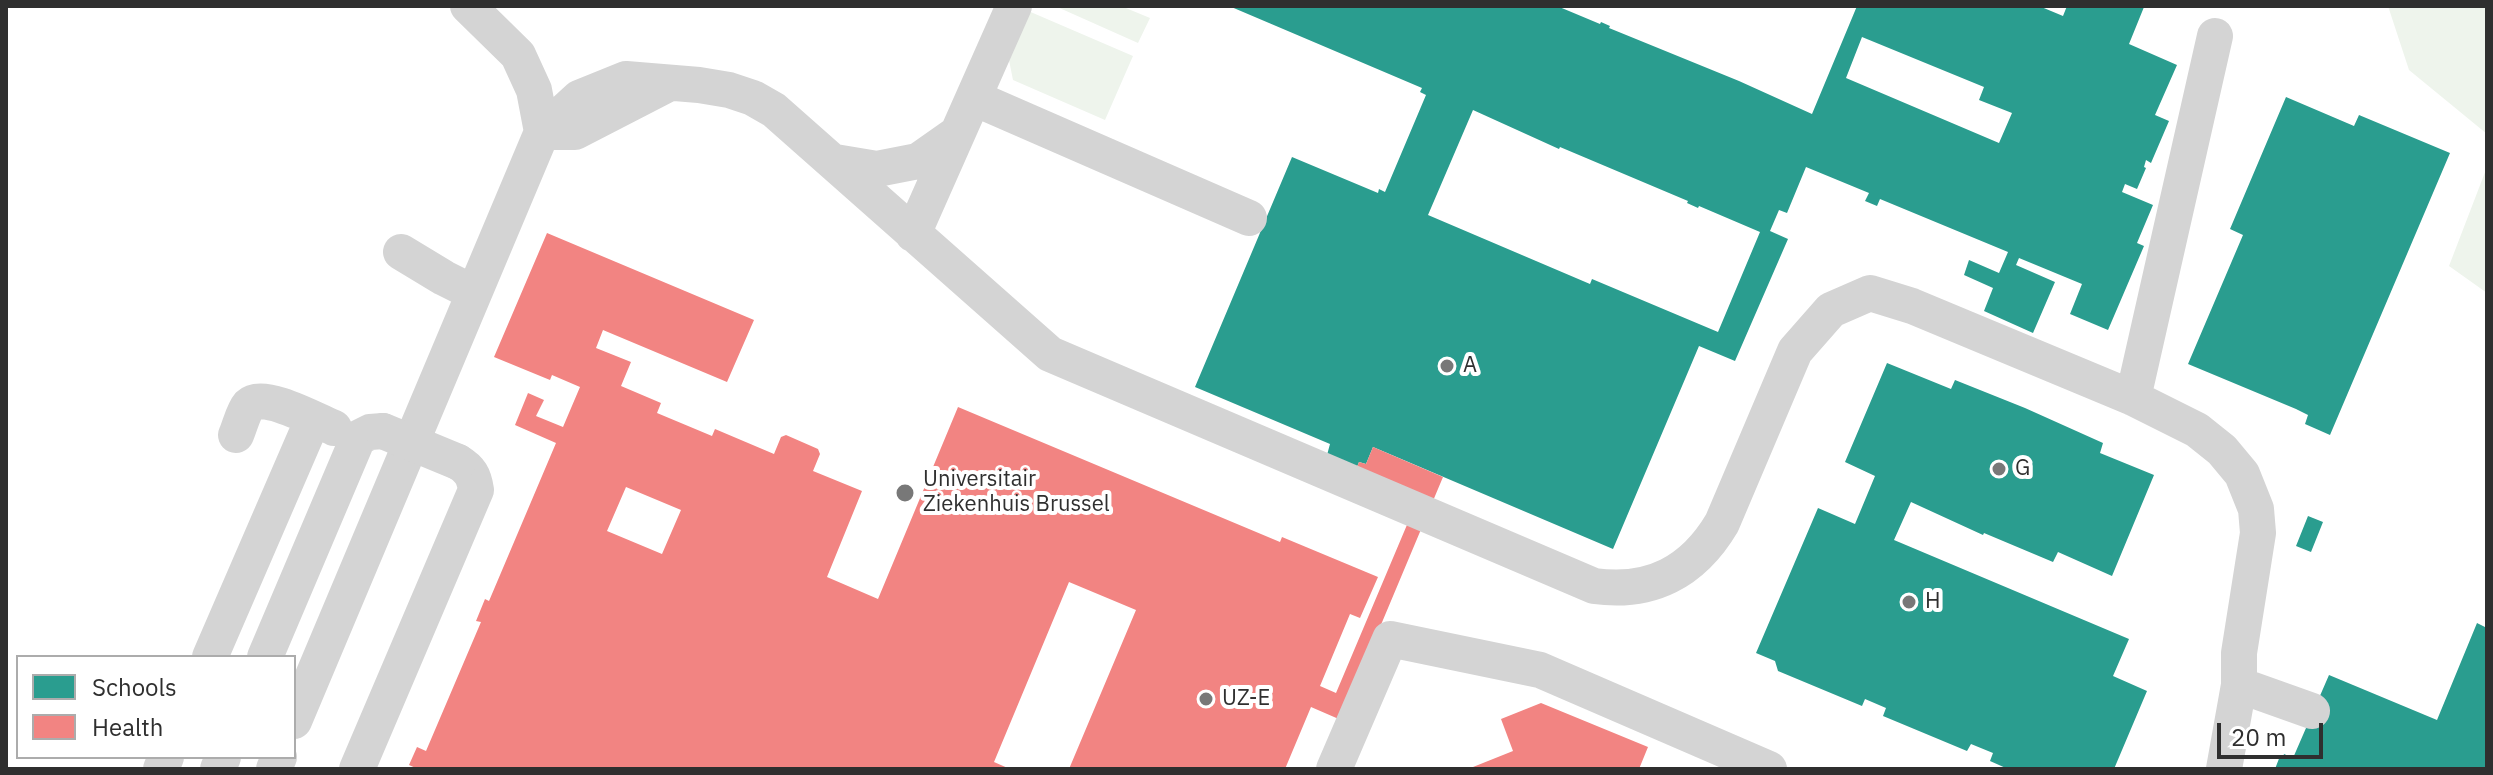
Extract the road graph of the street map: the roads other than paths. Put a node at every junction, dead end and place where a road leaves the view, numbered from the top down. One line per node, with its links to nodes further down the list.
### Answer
1 (468, 6): 5 (lane)
2 (1014, 6): 4 (lane)
3 (2215, 36): 12 (lane)
4 (974, 98): 6 (lane); 8 (lane)
5 (542, 132): 7 (lane); 11 (lane)
6 (957, 134): 7 (lane); 9 (lane)
7 (835, 162): 9 (lane)
8 (1249, 218)
9 (913, 234): 12 (lane)
10 (401, 252): 11 (lane)
11 (474, 293): 20 (lane)
12 (2133, 398): 18 (lane)
13 (313, 419): 14 (lane); 15 (lane); 16 (lane)
14 (236, 435)
15 (370, 435): 17 (lane); 21 (lane, bridge)
16 (211, 655)
17 (266, 655)
18 (2239, 685): 19 (lane); 24 (lane)
19 (2312, 711)
20 (296, 716)
21 (357, 769)
22 (1334, 769): 23 (lane)
23 (1769, 769)
24 (2224, 769)

